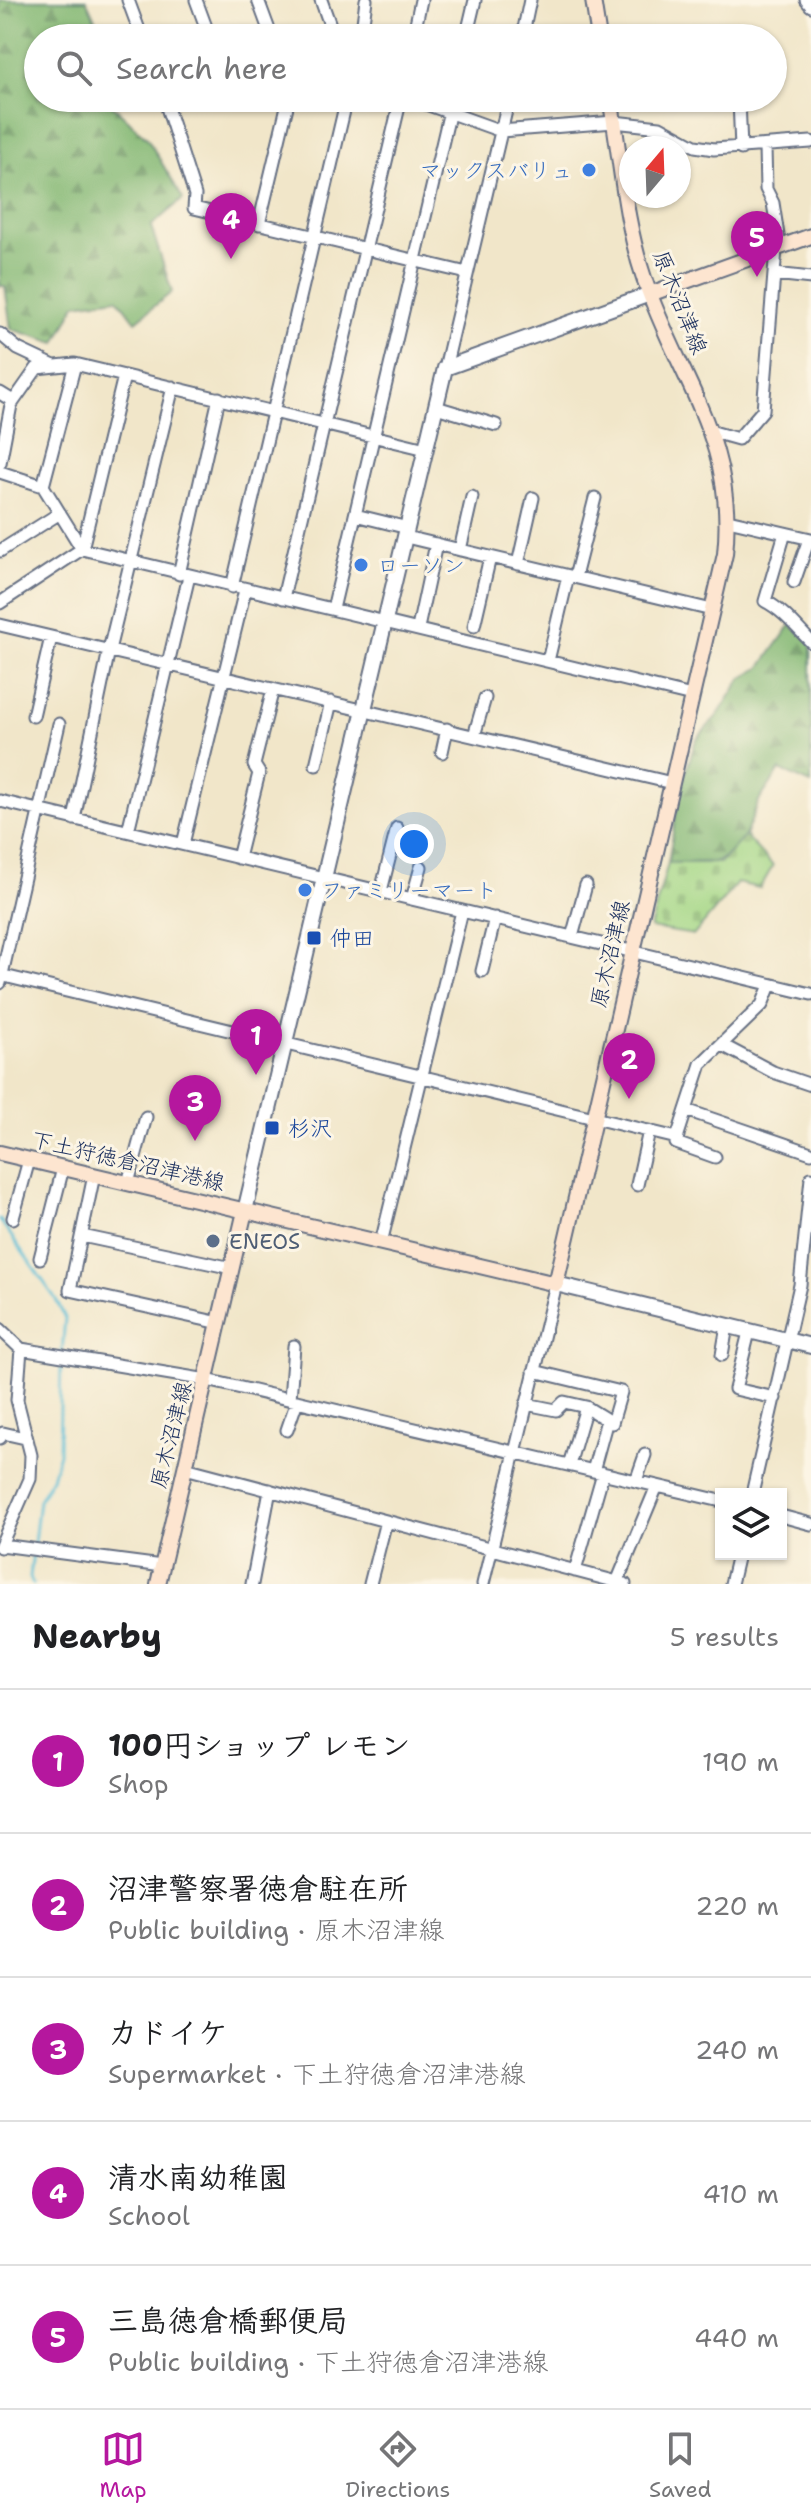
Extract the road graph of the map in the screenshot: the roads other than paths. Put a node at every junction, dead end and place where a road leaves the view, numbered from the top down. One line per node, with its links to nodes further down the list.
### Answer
1 (128, 0): 10 (street)
2 (196, 0): 11 (street)
3 (258, 0): 12 (street)
4 (321, 0): 13 (street)
5 (366, 0): 14 (street)
6 (421, 0): 15 (street)
7 (475, 0): 16 (street)
8 (530, 0): 17 (street)
9 (593, 0): 18 (main road)
10 (137, 24)
11 (205, 24)
12 (267, 24)
13 (330, 24)
14 (363, 24)
15 (416, 24)
16 (469, 24)
17 (525, 24)
18 (597, 24)
19 (168, 112): 32 (street)
20 (286, 112): 32 (street)
21 (344, 112): 34 (street)
22 (398, 112): 36 (street)
23 (450, 112): 28 (street); 37 (street)
24 (506, 112): 28 (street)
25 (612, 112): 27 (main road, 原木沼津線)
26 (740, 112): 31 (street)
27 (614, 122): 28 (street); 31 (street); 41 (main road, 原木沼津線)
28 (501, 131): 38 (street)
29 (811, 142): 30 (street)
30 (765, 148): 31 (street); 35 (street)
31 (741, 149)
32 (259, 224): 34 (street)
33 (811, 236): 35 (main road)
34 (314, 238): 36 (street); 52 (street)
35 (778, 248): 39 (street); 41 (main road)
36 (365, 249): 37 (street); 53 (street)
37 (415, 261): 38 (street); 56 (street)
38 (467, 273): 45 (street)
39 (775, 274): 40 (street); 55 (street)
40 (811, 278)
41 (650, 294): 45 (street); 55 (main road, 原木沼津線)
42 (0, 334): 44 (street)
43 (75, 364): 44 (street); 46 (street); 60 (street)
44 (55, 366): 50 (street)
45 (445, 368): 51 (street)
46 (124, 376): 47 (street); 71 (street)
47 (173, 387): 49 (street); 75 (street)
48 (0, 393): 50 (street)
49 (219, 398): 52 (street); 77 (street)
50 (13, 401): 58 (street)
51 (436, 407): 54 (street); 57 (street)
52 (273, 411): 53 (street); 80 (street)
53 (324, 424): 56 (street); 82 (street)
54 (496, 425)
55 (713, 432): 66 (main road, 原木沼津線)
56 (373, 436): 57 (street); 65 (street)
57 (426, 449): 67 (street)
58 (0, 463)
59 (0, 472): 60 (street)
60 (43, 486): 64 (street)
61 (472, 497): 72 (street)
62 (533, 498): 76 (street)
63 (595, 498): 78 (street)
64 (60, 513): 71 (street); 73 (street)
65 (355, 515): 67 (street); 84 (street)
66 (728, 520): 68 (street); 85 (main road, 原木沼津線)
67 (407, 532): 70 (street); 86 (street)
68 (785, 533): 69 (street); 91 (street)
69 (810, 539): 79 (street)
70 (436, 544): 72 (street); 89 (street)
71 (82, 549): 75 (street); 83 (street)
72 (460, 550): 74 (street)
73 (0, 551)
74 (490, 557): 76 (street); 88 (street)
75 (132, 563): 77 (street); 92 (street)
76 (518, 564): 78 (street)
77 (184, 575): 80 (street); 94 (street)
78 (572, 577): 85 (street); 93 (street)
79 (794, 582)
80 (232, 587): 81 (street)
81 (245, 590): 82 (street); 95 (street)
82 (283, 598): 84 (street)
83 (0, 603)
84 (333, 609): 86 (street)
85 (712, 610): 97 (main road, 原木沼津線)
86 (385, 620): 89 (street); 100 (street)
87 (0, 625): 90 (street)
88 (474, 626)
89 (418, 628): 93 (street)
90 (51, 637): 92 (street); 101 (street)
91 (811, 642)
92 (109, 650): 94 (street); 110 (street)
93 (548, 661): 97 (street)
94 (168, 664): 95 (street); 112 (street)
95 (222, 677): 96 (street); 113 (street)
96 (273, 689): 99 (street); 114 (street)
97 (692, 696): 107 (main road, 原木沼津線)
98 (485, 698): 104 (street)
99 (331, 702): 100 (street); 106 (street)
100 (364, 710): 103 (street); 116 (street)
101 (33, 716)
102 (59, 724): 109 (street)
103 (447, 729): 104 (street); 105 (street)
104 (474, 736): 107 (street)
105 (442, 752)
106 (316, 765)
107 (672, 783): 123 (main road, 原木沼津線)
108 (0, 801): 109 (street)
109 (40, 810): 110 (street); 125 (street)
110 (74, 819): 112 (street)
111 (397, 828): 118 (street)
112 (128, 831): 113 (street)
113 (183, 844): 114 (street)
114 (238, 858): 116 (street)
115 (421, 867): 119 (street)
116 (324, 877): 118 (street); 128 (street)
117 (586, 885): 122 (street)
118 (381, 891): 119 (street)
119 (412, 899): 120 (street)
120 (462, 911): 121 (street); 130 (street)
121 (495, 918): 122 (street); 124 (street)
122 (572, 937): 123 (street)
123 (633, 951): 126 (street); 134 (main road, 原木沼津線)
124 (482, 971)
125 (1, 978): 128 (street)
126 (770, 985): 127 (street); 129 (street)
127 (811, 994)
128 (285, 1043): 130 (street); 146 (street)
129 (722, 1045): 131 (street); 132 (street)
130 (422, 1076): 134 (street); 149 (street)
131 (811, 1085)
132 (686, 1110): 136 (street); 138 (street)
133 (146, 1117): 144 (street)
134 (594, 1117): 135 (street); 152 (main road, 原木沼津線)
135 (649, 1131): 136 (street); 145 (street)
136 (678, 1135): 139 (street)
137 (0, 1153): 140 (main road, 下土狩徳倉沼津港線)
138 (811, 1153)
139 (715, 1157)
140 (29, 1160): 141 (main road, 下土狩徳倉沼津港線); 147 (street)
141 (63, 1168): 142 (main road, 下土狩徳倉沼津港線); 150 (street)
142 (94, 1175): 144 (main road, 下土狩徳倉沼津港線); 148 (street)
143 (811, 1178): 157 (street)
144 (128, 1183): 146 (main road, 下土狩徳倉沼津港線)
145 (637, 1185)
146 (245, 1211): 149 (main road); 151 (main road, 原木沼津線)
147 (13, 1218)
148 (82, 1236): 151 (street); 153 (street)
149 (381, 1243): 152 (main road)
150 (40, 1258)
151 (232, 1268): 153 (main road, 原木沼津線)
152 (556, 1284): 154 (street); 162 (street)
153 (220, 1323): 163 (main road, 原木沼津線)
154 (727, 1326): 156 (street); 161 (street)
155 (0, 1329): 160 (street)
156 (749, 1332): 157 (street); 164 (street)
157 (789, 1341): 159 (street); 164 (street)
158 (294, 1346): 165 (street)
159 (811, 1346)
160 (21, 1349): 163 (street); 171 (street)
161 (722, 1355)
162 (534, 1371): 166 (street); 168 (street)
163 (207, 1380): 165 (street); 175 (main road, 原木沼津線)
164 (775, 1398): 179 (street)
165 (294, 1400): 169 (street); 172 (street)
166 (526, 1404): 167 (street); 172 (street)
167 (586, 1407): 168 (street); 174 (street)
168 (607, 1420): 176 (street)
169 (287, 1430)
170 (0, 1438): 171 (street)
171 (25, 1438): 185 (street)
172 (514, 1452): 174 (street); 186 (street)
173 (645, 1455): 177 (street)
174 (569, 1465): 176 (street)
175 (185, 1468): 180 (street); 188 (main road, 原木沼津線)
176 (598, 1472): 177 (street); 189 (street)
177 (636, 1481): 178 (street)
178 (657, 1486): 181 (street); 190 (street)
179 (753, 1488)
180 (270, 1490): 183 (street); 192 (street)
181 (715, 1500)
182 (787, 1518): 184 (street)
183 (386, 1521): 186 (street); 193 (street)
184 (811, 1524)
185 (1, 1543): 188 (street)
186 (491, 1548): 189 (street); 194 (street)
187 (737, 1560): 195 (street)
188 (162, 1566): 191 (main road, 原木沼津線)
189 (575, 1571): 190 (street)
190 (621, 1583)
191 (158, 1584)
192 (252, 1584)
193 (370, 1584)
194 (483, 1584)
195 (731, 1584)

